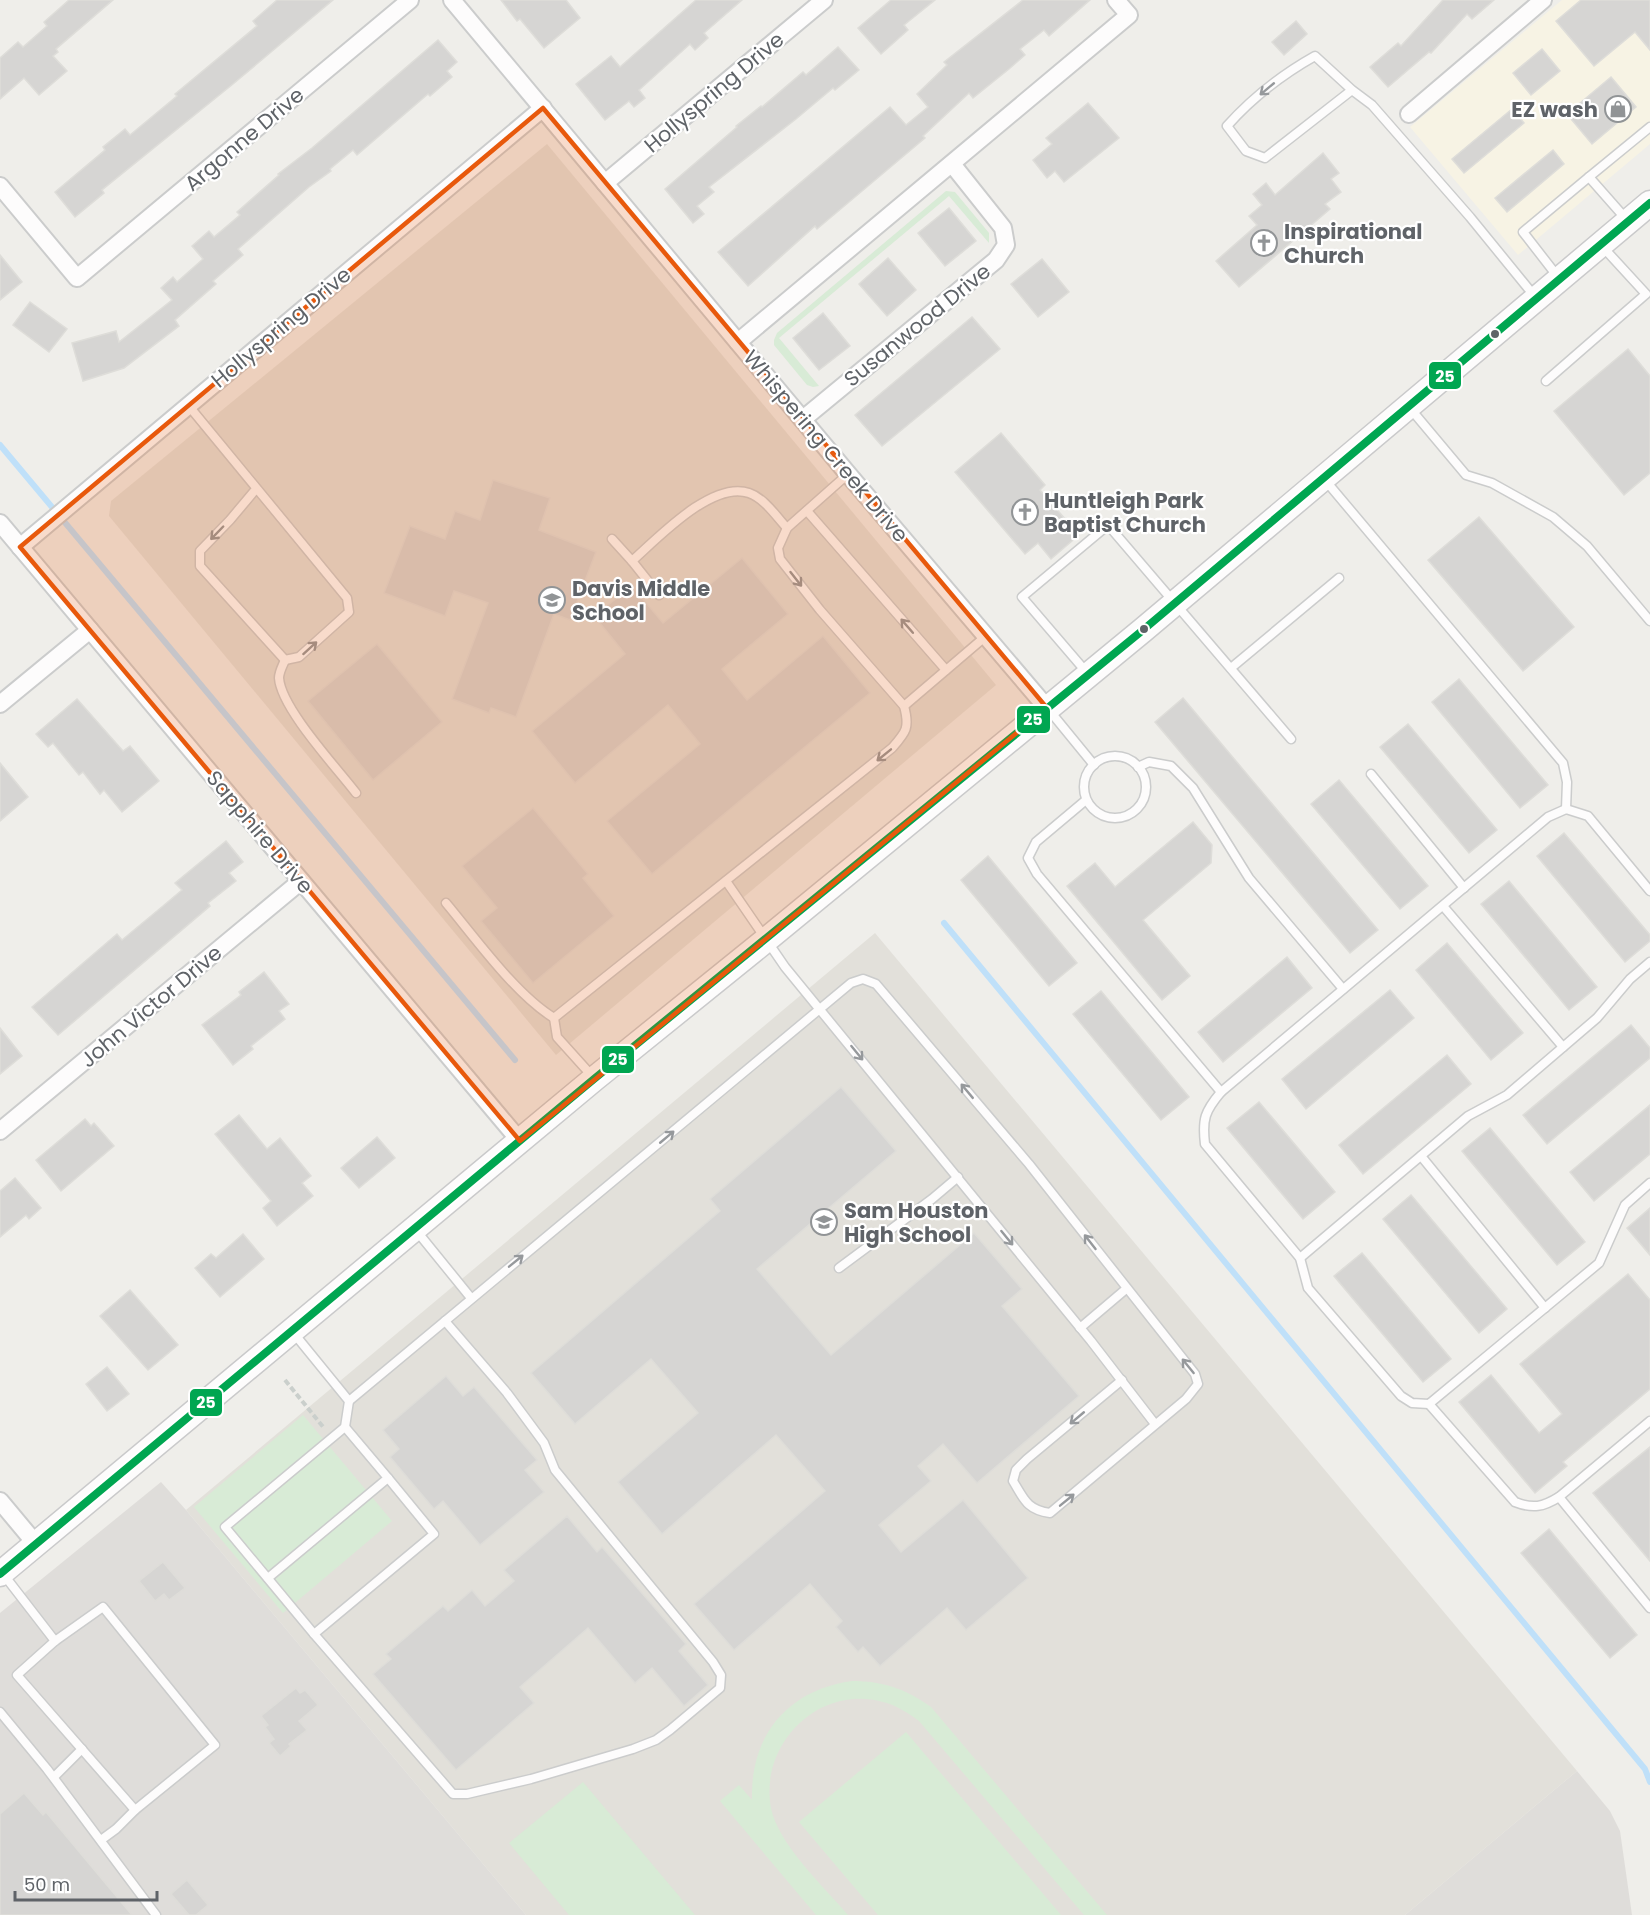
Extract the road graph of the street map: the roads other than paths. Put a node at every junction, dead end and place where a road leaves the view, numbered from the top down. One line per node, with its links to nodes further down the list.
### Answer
1 (410, 0): 13 (street, Argonne Drive)
2 (452, 0): 7 (street)
3 (824, 0): 12 (street, Hollyspring Drive)
4 (1116, 0): 10 (street)
5 (1544, 0): 8 (street)
6 (1352, 90): 6 (lane, one-way to 6); 19 (lane)
7 (543, 108): 12 (street, Whispering Creek Drive); 22 (street, Hollyspring Drive)
8 (1410, 114)
9 (1650, 127): 11 (lane)
10 (952, 164): 20 (street); 24 (street, Susanwood Drive)
11 (1589, 177): 15 (lane); 17 (lane)
12 (605, 183): 20 (street, Whispering Creek Drive)
13 (0, 186)
14 (1650, 203): 15 (main road)
15 (1628, 222): 16 (main road)
16 (1601, 245): 17 (main road); 18 (lane)
17 (1559, 279): 19 (main road)
18 (1648, 297): 21 (lane)
19 (1536, 299): 23 (main road)
20 (738, 342): 24 (street, Whispering Creek Drive)
21 (1546, 381)
22 (188, 405): 27 (lane); 32 (street, Hollyspring Drive)
23 (1408, 406): 26 (main road); 37 (lane)
24 (803, 419): 25 (street, Whispering Creek Drive)
25 (848, 474): 28 (lane); 39 (street, Whispering Creek Drive)
26 (1324, 478): 36 (main road); 53 (lane)
27 (256, 489): 40 (lane, one-way to 40); 40 (lane, one-way to 27)
28 (807, 511): 30 (lane); 42 (lane, one-way to 28)
29 (0, 523): 32 (street, Sapphire Drive)
30 (787, 528): 33 (lane); 45 (lane, one-way to 45)
31 (612, 539): 33 (lane)
32 (20, 546): 38 (street, Sapphire Drive)
33 (632, 561): 35 (lane)
34 (1339, 578): 41 (lane)
35 (659, 595)
36 (1176, 602): 41 (lane); 43 (main road); 43 (lane)
37 (1650, 621)
38 (90, 630): 44 (street); 54 (street, Sapphire Drive)
39 (986, 636): 42 (lane); 46 (street, Whispering Creek Drive)
40 (285, 660): 51 (lane)
41 (1230, 668): 47 (lane)
42 (946, 670): 45 (lane)
43 (1088, 674): 46 (main road)
44 (0, 704)
45 (904, 706): 55 (lane, one-way to 55)
46 (1047, 708): 48 (lane); 60 (main road)
47 (1291, 739)
48 (1094, 765): 49 (lane); 52 (lane)
49 (1138, 767): 52 (lane); 62 (lane)
50 (1371, 774): 56 (lane)
51 (356, 793)
52 (1086, 800): 67 (lane)
53 (1566, 809): 56 (lane); 57 (lane)
54 (301, 881): 68 (street, John Victor Drive); 69 (street, Sapphire Drive)
55 (726, 881): 60 (lane); 64 (lane)
56 (1464, 888): 59 (lane)
57 (1650, 891)
58 (446, 903): 64 (lane)
59 (1443, 906): 62 (lane); 65 (lane)
60 (766, 940): 63 (lane); 66 (main road)
61 (1650, 962): 65 (lane)
62 (1343, 989): 67 (lane)
63 (820, 1008): 71 (lane, one-way to 71); 76 (lane, one-way to 63); 77 (lane, one-way to 63)
64 (554, 1018): 66 (lane)
65 (1563, 1047): 70 (lane)
66 (594, 1079): 69 (main road)
67 (1221, 1092): 74 (lane)
68 (0, 1131)
69 (520, 1141): 73 (main road)
70 (1421, 1156): 74 (lane); 78 (lane)
71 (958, 1177): 75 (lane); 80 (lane, one-way to 80)
72 (1650, 1183): 78 (lane)
73 (414, 1229): 77 (lane); 81 (main road)
74 (1300, 1258): 84 (lane)
75 (839, 1268)
76 (1126, 1288): 80 (lane); 86 (lane, one-way to 76)
77 (471, 1298): 79 (lane)
78 (1545, 1308): 84 (lane)
79 (445, 1321): 83 (lane); 95 (lane)
80 (1080, 1328): 82 (lane)
81 (292, 1331): 83 (lane); 91 (main road)
82 (1122, 1380): 86 (lane); 86 (lane, one-way to 86)
83 (349, 1401): 87 (lane)
84 (1429, 1404): 89 (lane)
85 (1650, 1421): 89 (lane)
86 (1155, 1424)
87 (345, 1427): 88 (lane); 93 (lane)
88 (388, 1478): 93 (lane); 95 (lane)
89 (1559, 1497): 94 (lane)
90 (0, 1501): 91 (street)
91 (36, 1544): 92 (main road)
92 (1, 1573): 96 (lane)
93 (268, 1578): 95 (lane)
94 (1650, 1608)
95 (314, 1634)
96 (55, 1641): 98 (lane); 100 (lane)
97 (0, 1712): 99 (lane)
98 (82, 1749): 99 (lane); 100 (lane)
99 (54, 1777): 101 (lane)
100 (135, 1810): 101 (lane)
101 (100, 1840): 102 (lane)
102 (156, 1915)

